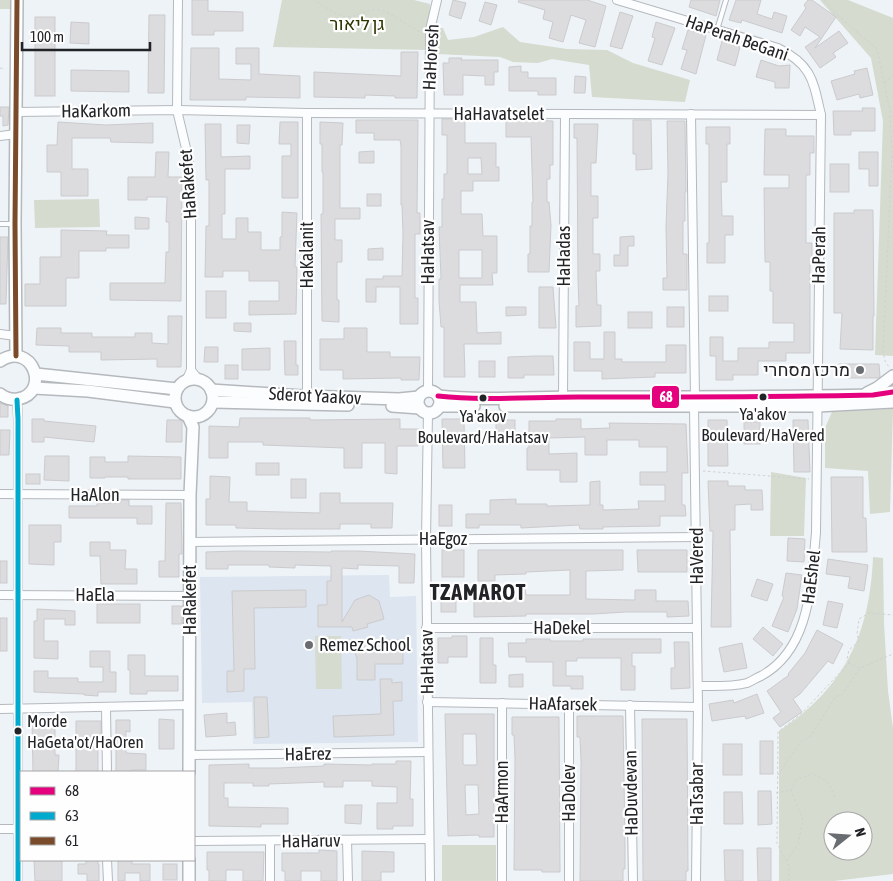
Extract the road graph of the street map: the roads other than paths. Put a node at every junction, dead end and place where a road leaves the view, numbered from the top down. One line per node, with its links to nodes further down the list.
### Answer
1 (17, 0): 8 (street)
2 (178, 0): 7 (street, HaRakefet)
3 (437, 0): 10 (street, HaHoresh)
4 (617, 0): 6 (street, HaPerah BeGani)
5 (726, 0): 6 (lane)
6 (717, 30): 13 (street, HaPerah BeGani)
7 (177, 110): 8 (street, HaKarkom); 9 (street, HaHavatselet); 24 (street, HaRakefet)
8 (16, 112): 14 (street)
9 (307, 113): 10 (street, HaHavatselet); 31 (street, HaKalanit)
10 (429, 114): 11 (street, HaHavatselet); 36 (street, HaHatsav)
11 (565, 114): 12 (street, HaHavatselet); 32 (street, HaHadas)
12 (691, 114): 13 (street, HaHavatselet); 37 (street, HaVered)
13 (821, 115): 34 (street, HaPerah)
14 (16, 134): 15 (street); 17 (street)
15 (0, 136)
16 (0, 224): 17 (lane)
17 (15, 224): 19 (street)
18 (0, 334): 19 (street)
19 (16, 336): 20 (street)
20 (16, 356): 21 (street); 23 (street)
21 (0, 361)
22 (891, 372): 29 (street)
23 (36, 374): 25 (street); 26 (street)
24 (192, 376): 26 (street); 30 (street)
25 (34, 388): 33 (street); 35 (street)
26 (177, 389): 35 (street)
27 (893, 392): 29 (street, Sderot Yaakov)
28 (0, 394): 33 (street)
29 (862, 395): 34 (street, Sderot Yaakov)
30 (212, 396): 31 (street, Sderot Yaakov); 36 (street, Sderot Yaakov); 39 (street)
31 (307, 396): 36 (street, Sderot Yaakov)
32 (563, 397): 36 (street, Sderot Yaakov); 37 (street, Sderot Yaakov)
33 (17, 400): 41 (street)
34 (817, 401): 37 (street, Sderot Yaakov); 38 (street, Sderot Yaakov); 51 (street, HaEshel)
35 (175, 402): 39 (street)
36 (428, 402): 37 (street, Sderot Yaakov); 44 (street, HaHatsav)
37 (695, 402): 43 (street, HaVered)
38 (893, 402)
39 (193, 420): 42 (street, HaRakefet)
40 (0, 494): 41 (street, HaAlon)
41 (18, 494): 42 (street, HaAlon); 47 (street)
42 (190, 495): 45 (street, HaRakefet)
43 (696, 537): 44 (street, HaEgoz); 50 (street, HaVered)
44 (426, 540): 45 (street, HaEgoz); 49 (street, HaHatsav)
45 (190, 542): 48 (street, HaRakefet)
46 (0, 595): 47 (street, HaEla)
47 (18, 595): 48 (street, HaEla); 60 (street)
48 (190, 596): 55 (street, HaRakefet)
49 (426, 628): 50 (street, HaDekel); 52 (street, HaHatsav)
50 (697, 628): 51 (street, HaVered)
51 (698, 686): 57 (street, HaVered)
52 (427, 702): 53 (street, HaAfarsek); 61 (street, HaHatsav)
53 (502, 703): 54 (street, HaAfarsek); 80 (street, HaArmon)
54 (569, 704): 56 (street, HaAfarsek); 81 (street, HaDolev)
55 (190, 705): 58 (street); 62 (street, HaRakefet)
56 (630, 705): 57 (street, HaAfarsek); 82 (street, HaDuvdevan)
57 (698, 706): 83 (street, HaTsabar)
58 (106, 708): 60 (street); 63 (street)
59 (0, 709): 60 (street)
60 (18, 709): 65 (street)
61 (427, 752): 62 (street, HaErez); 67 (street, HaHatsav)
62 (189, 755): 64 (street, HaRakefet)
63 (107, 771)
64 (189, 771)
65 (18, 829): 66 (street); 71 (street)
66 (0, 830)
67 (429, 839): 68 (street, HaHaruv); 79 (street, HaHatsav)
68 (348, 840): 70 (street, HaHaruv); 78 (street)
69 (195, 841): 70 (street, HaHaruv)
70 (270, 841): 77 (street)
71 (20, 844): 74 (street)
72 (108, 861): 75 (street)
73 (189, 861): 76 (street)
74 (18, 881)
75 (108, 881)
76 (189, 881)
77 (270, 881)
78 (348, 881)
79 (430, 881)
80 (502, 881)
81 (569, 881)
82 (633, 881)
83 (696, 881)

